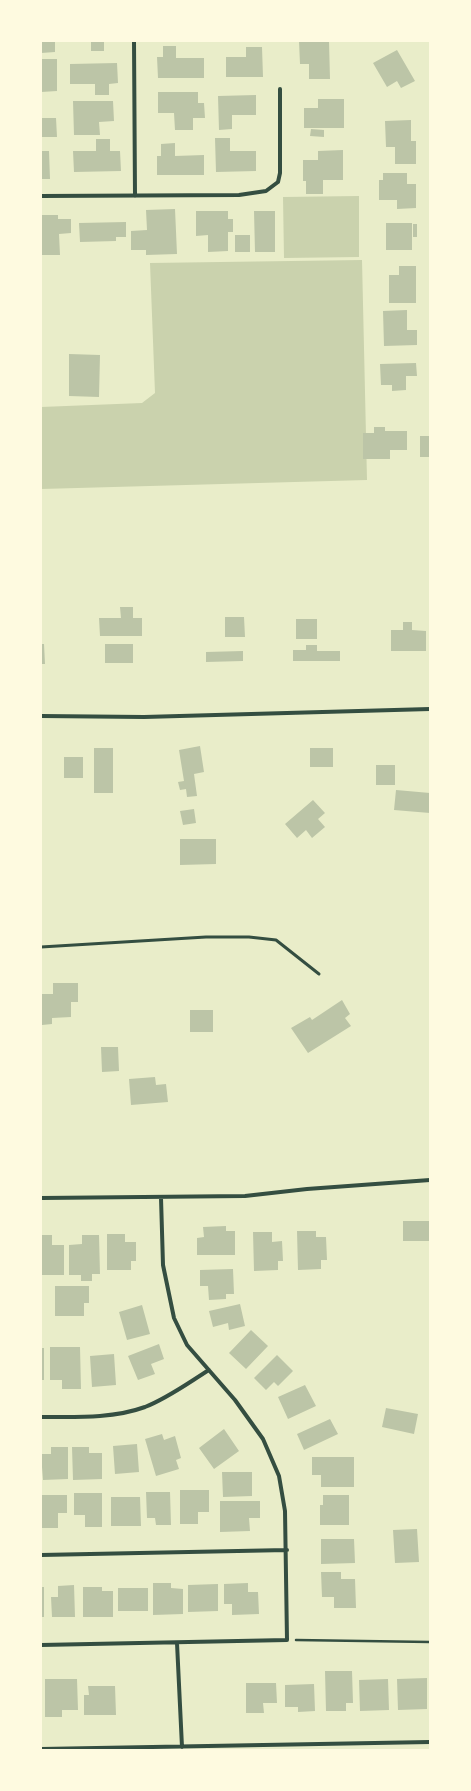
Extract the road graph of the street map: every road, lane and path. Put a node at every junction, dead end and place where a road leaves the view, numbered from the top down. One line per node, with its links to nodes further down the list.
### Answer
1 (134, 41): 4 (street)
2 (280, 89): 4 (street)
3 (41, 196): 4 (street)
4 (135, 196)
5 (430, 709): 6 (street)
6 (41, 716)
7 (41, 947): 8 (lane)
8 (319, 974)
9 (430, 1180): 11 (street)
10 (41, 1198): 11 (street)
11 (161, 1198): 12 (street)
12 (209, 1370): 13 (street); 14 (street)
13 (41, 1417)
14 (287, 1550): 15 (street); 16 (street)
15 (41, 1555)
16 (287, 1640): 17 (path); 18 (street)
17 (430, 1642)
18 (177, 1643): 19 (street); 21 (street)
19 (41, 1645)
20 (430, 1742): 21 (street)
21 (182, 1747): 22 (street)
22 (41, 1749)

